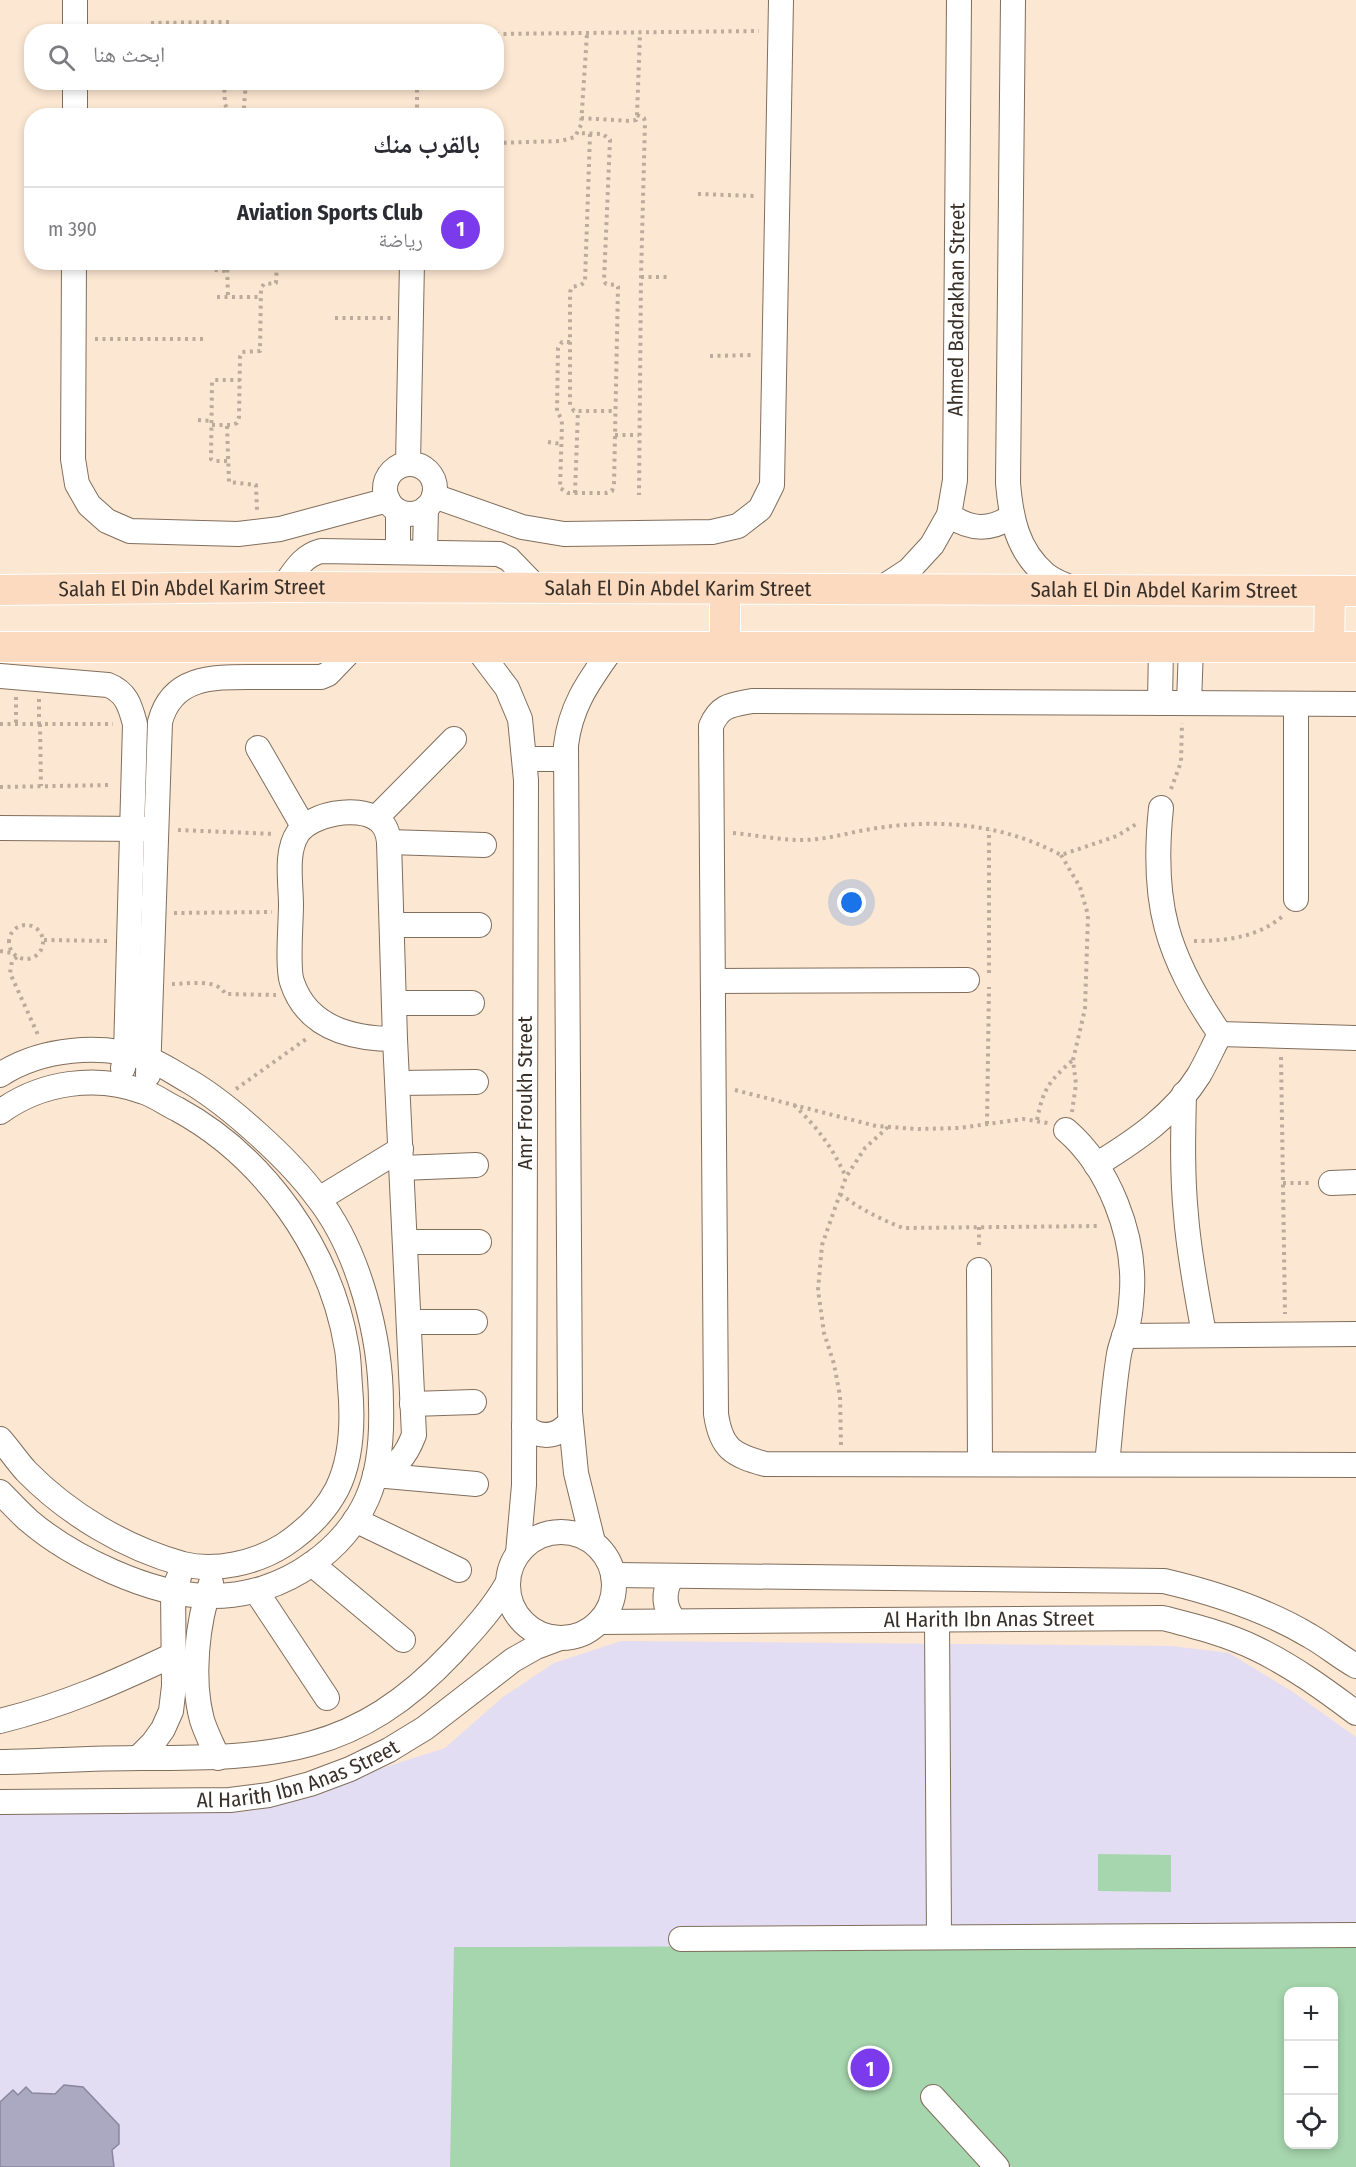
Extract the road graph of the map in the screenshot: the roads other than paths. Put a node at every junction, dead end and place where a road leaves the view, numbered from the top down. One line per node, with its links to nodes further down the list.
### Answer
1 (75, 0): 5 (street)
2 (781, 0): 11 (street)
3 (958, 0): 13 (street, Ahmed Badrakhan Street)
4 (1013, 0): 14 (street)
5 (75, 24)
6 (75, 90): 7 (street)
7 (75, 108)
8 (74, 270): 12 (street)
9 (412, 270): 10 (street)
10 (408, 464): 11 (street); 12 (street)
11 (430, 502): 12 (street); 16 (street)
12 (393, 505): 15 (street)
13 (949, 515): 14 (street); 20 (street, Ahmed Badrakhan Street)
14 (1011, 517): 22 (street)
15 (398, 552): 16 (street); 17 (street)
16 (425, 552): 18 (street)
17 (283, 587): 18 (main road, Salah El Din Abdel Karim Street); 21 (main road, Salah El Din Abdel Karim Street)
18 (537, 588): 19 (main road, Salah El Din Abdel Karim Street)
19 (725, 589): 20 (main road, Salah El Din Abdel Karim Street); 28 (main road)
20 (880, 589): 22 (main road, Salah El Din Abdel Karim Street)
21 (0, 590)
22 (1075, 590): 23 (main road, Salah El Din Abdel Karim Street)
23 (1343, 591): 31 (main road)
24 (0, 647): 25 (main road)
25 (354, 647): 26 (main road); 44 (street)
26 (476, 647): 27 (main road); 38 (street, Amr Froukh Street)
27 (613, 647): 28 (main road); 39 (street, Amr Froukh Street)
28 (725, 647): 29 (main road)
29 (1161, 647): 30 (main road); 33 (street)
30 (1191, 647): 31 (main road); 33 (street)
31 (1342, 647)
32 (0, 676): 43 (street)
33 (1177, 703): 34 (street); 52 (street)
34 (1296, 704): 35 (street); 48 (street)
35 (1356, 704)
36 (454, 739): 41 (street)
37 (258, 748): 45 (street)
38 (525, 759): 39 (street); 85 (street, Amr Froukh Street)
39 (566, 759): 84 (street, Amr Froukh Street)
40 (1161, 808): 55 (street)
41 (376, 818): 45 (street); 46 (street)
42 (0, 828): 43 (street)
43 (132, 829): 44 (street); 58 (street)
44 (157, 829): 59 (street)
45 (300, 831): 57 (street)
46 (389, 842): 47 (street); 49 (street)
47 (484, 845)
48 (1296, 899)
49 (392, 925): 50 (street); 53 (street)
50 (479, 925)
51 (967, 980): 52 (street)
52 (713, 981): 87 (street)
53 (395, 1003): 54 (street); 57 (street)
54 (472, 1003)
55 (1220, 1034): 56 (street); 65 (street)
56 (1356, 1038)
57 (395, 1039): 62 (street)
58 (126, 1053): 59 (street); 60 (street); 63 (street)
59 (150, 1059): 64 (street); 73 (street)
60 (0, 1075)
61 (476, 1082): 62 (street)
62 (398, 1083): 68 (street)
63 (121, 1085): 64 (street); 66 (street)
64 (146, 1093): 98 (street)
65 (1184, 1094): 70 (street); 79 (street)
66 (0, 1112)
67 (1066, 1130): 70 (street)
68 (401, 1158): 69 (street); 73 (street); 74 (street)
69 (476, 1165)
70 (1096, 1165): 81 (street)
71 (1331, 1182): 72 (street)
72 (1356, 1182)
73 (319, 1199): 90 (street)
74 (405, 1242): 75 (street); 77 (street)
75 (479, 1242)
76 (979, 1270): 87 (street)
77 (409, 1322): 78 (street); 83 (street)
78 (475, 1322)
79 (1204, 1334): 80 (street); 81 (street)
80 (1356, 1334)
81 (1124, 1336): 88 (street)
82 (474, 1401): 83 (street)
83 (412, 1404): 90 (street)
84 (570, 1422): 85 (street); 94 (street, Amr Froukh Street)
85 (524, 1426): 95 (street, Amr Froukh Street)
86 (0, 1439): 96 (street)
87 (980, 1464): 88 (street)
88 (1107, 1464): 89 (street)
89 (1356, 1465)
90 (375, 1475): 91 (street); 93 (street)
91 (476, 1484)
92 (0, 1492): 103 (street)
93 (355, 1520): 97 (street); 99 (street)
94 (593, 1542): 95 (street); 100 (street)
95 (518, 1553): 102 (street)
96 (185, 1564): 98 (street); 103 (street)
97 (312, 1564): 104 (street); 110 (street)
98 (216, 1566): 105 (street)
99 (459, 1570)
100 (613, 1575): 101 (street, Al Harith Ibn Anas Street); 108 (street)
101 (672, 1576): 107 (street); 112 (street, Al Harith Ibn Anas Street)
102 (507, 1584): 109 (street); 117 (street, Al Harith Ibn Anas Street)
103 (173, 1591): 105 (street); 111 (street)
104 (256, 1591): 105 (street); 113 (street)
105 (206, 1596): 117 (street)
106 (937, 1620): 107 (street, Al Harith Ibn Anas Street); 114 (street, Al Harith Ibn Anas Street); 121 (street)
107 (675, 1621): 108 (street, Al Harith Ibn Anas Street)
108 (599, 1622): 109 (street)
109 (560, 1638): 119 (street, Al Harith Ibn Anas Street)
110 (403, 1640)
111 (173, 1655): 115 (street); 116 (street)
112 (1356, 1666)
113 (327, 1698)
114 (1356, 1713)
115 (0, 1721)
116 (138, 1758): 117 (street, Al Harith Ibn Anas Street); 118 (street, Al Harith Ibn Anas Street)
117 (218, 1758)
118 (0, 1762)
119 (0, 1802)
120 (1356, 1935): 121 (street)
121 (939, 1937): 122 (street)
122 (681, 1939)
123 (933, 2097): 124 (street)
124 (997, 2167)

